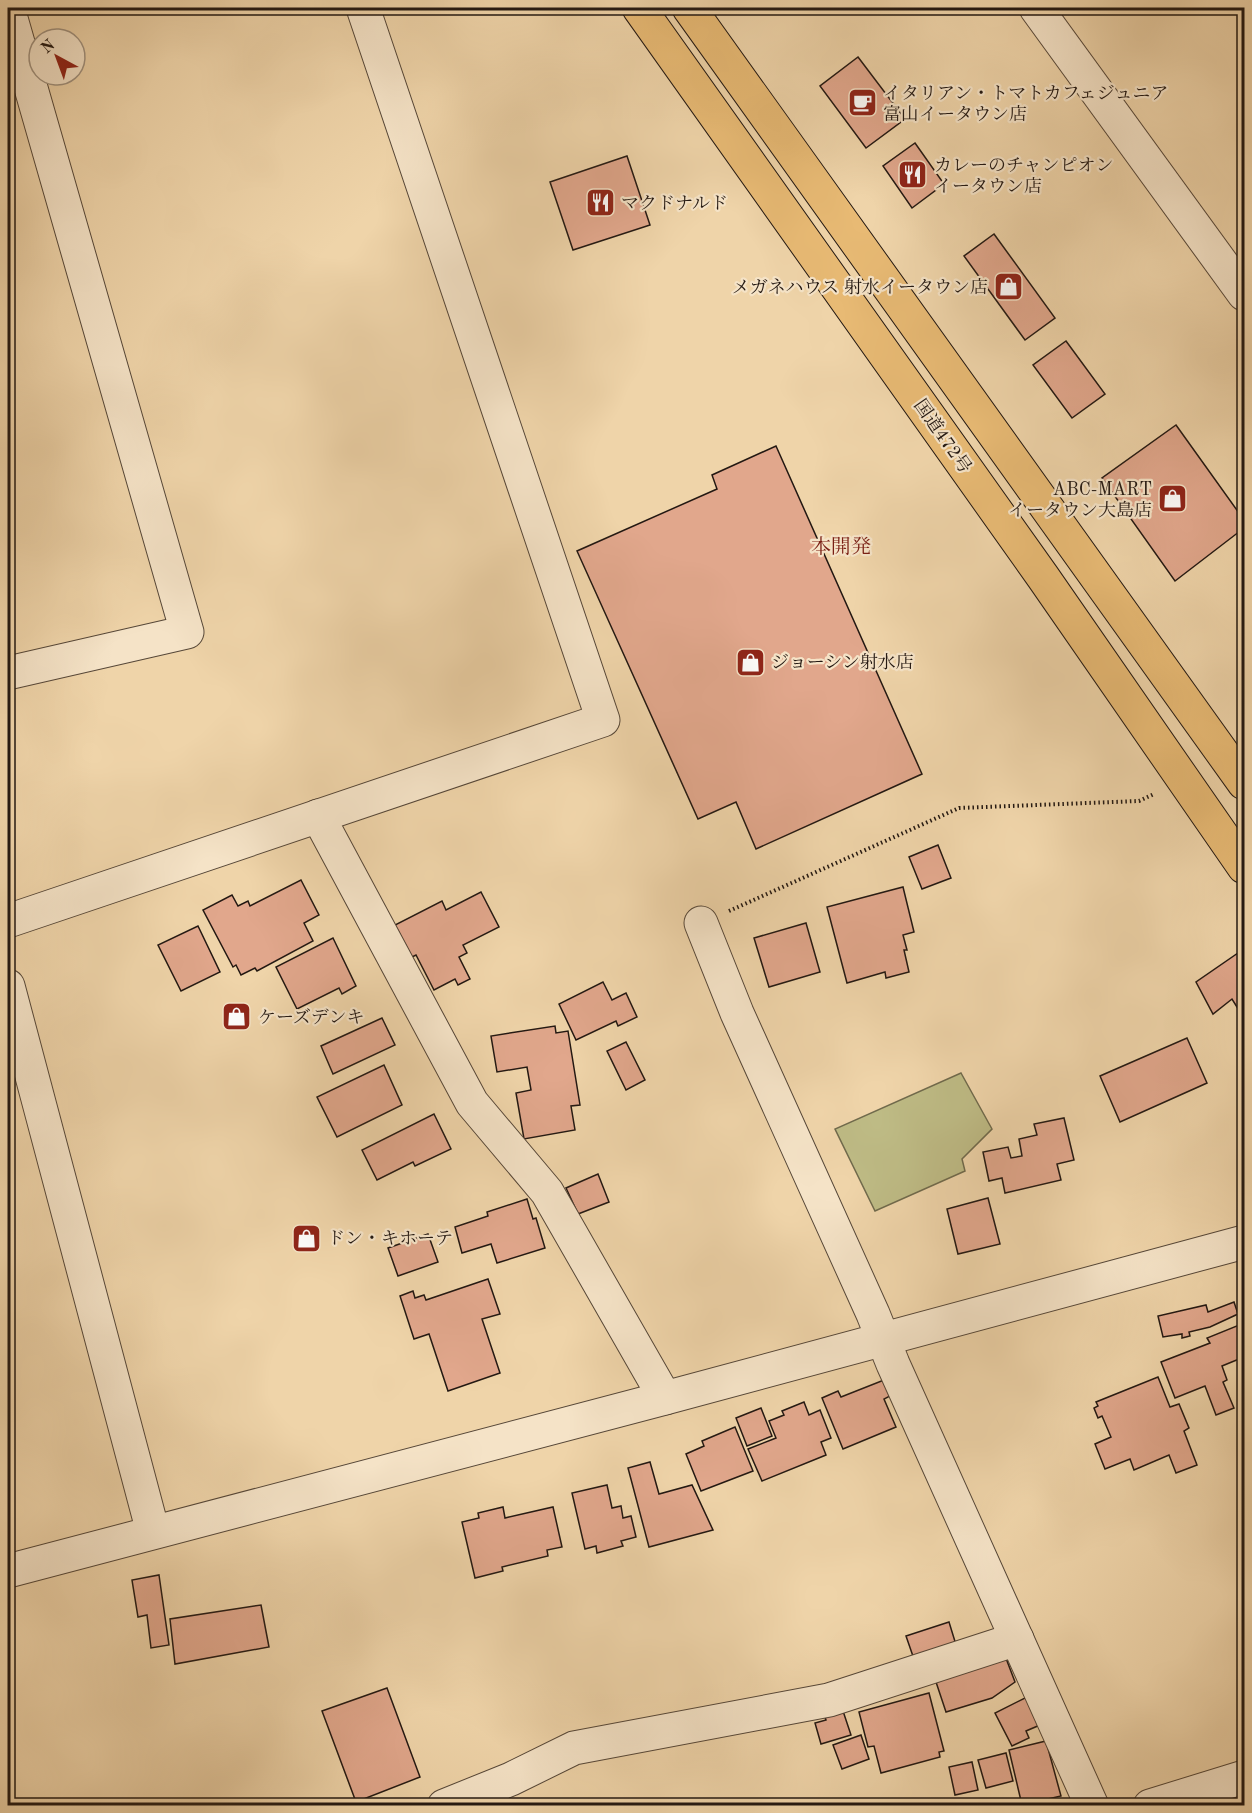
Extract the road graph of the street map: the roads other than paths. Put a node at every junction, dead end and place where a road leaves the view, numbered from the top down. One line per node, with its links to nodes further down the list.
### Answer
1 (8, 8): 7 (street)
2 (363, 8): 9 (street)
3 (639, 8): 10 (highway, 国道472号)
4 (688, 8): 8 (highway)
5 (1036, 8): 6 (street)
6 (1245, 294)
7 (8, 673)
8 (1245, 783)
9 (318, 816): 11 (street); 16 (street)
10 (1245, 867)
11 (8, 921)
12 (701, 923): 15 (street)
13 (8, 986): 17 (street)
14 (1245, 1242): 15 (street)
15 (882, 1339): 16 (street); 19 (street)
16 (665, 1398): 17 (street)
17 (153, 1532): 18 (street)
18 (8, 1571)
19 (1017, 1639): 21 (street); 22 (street)
20 (1245, 1776): 23 (street)
21 (444, 1806)
22 (1092, 1806)
23 (1150, 1806)

